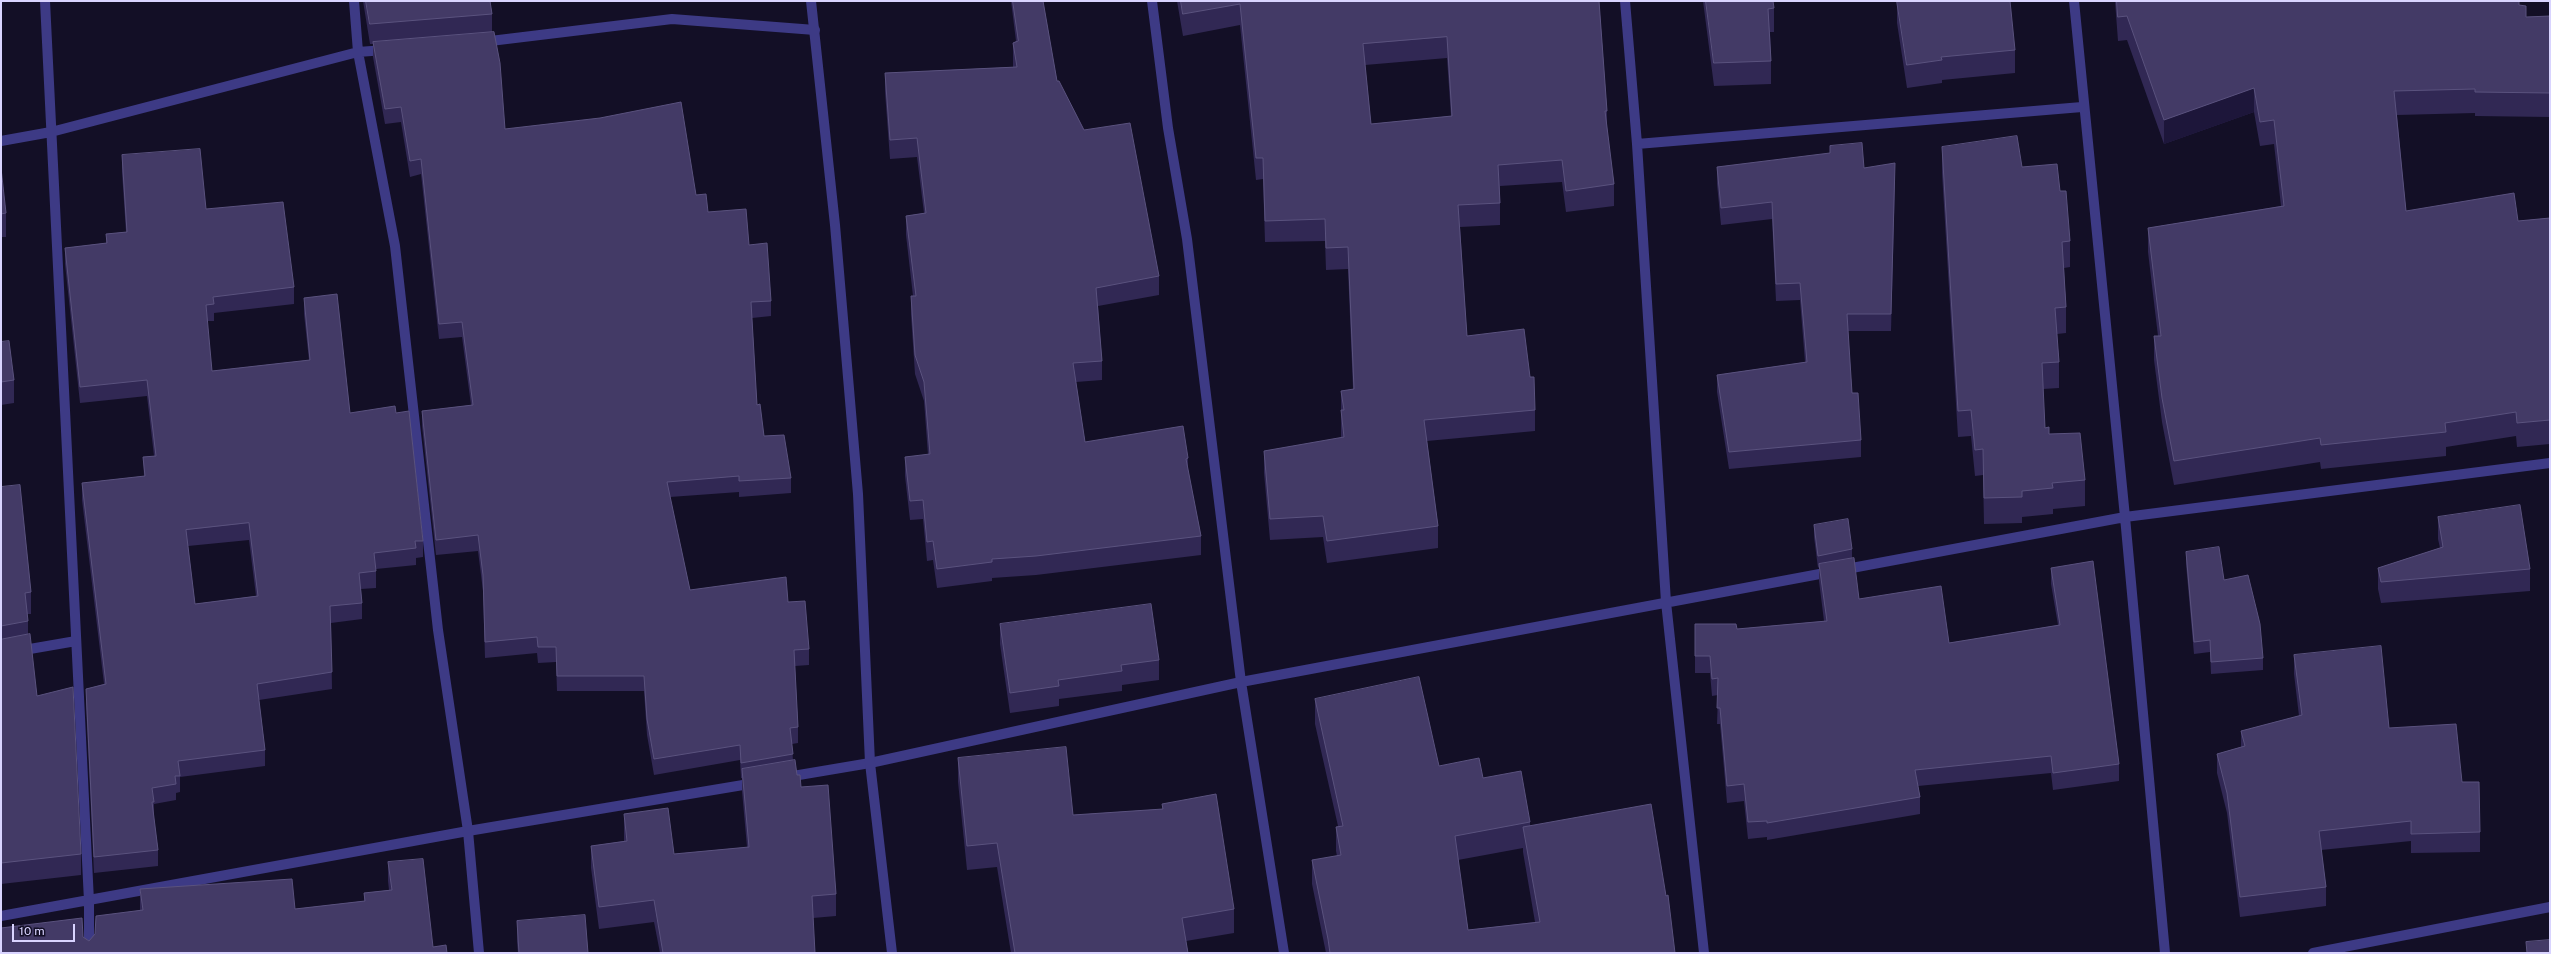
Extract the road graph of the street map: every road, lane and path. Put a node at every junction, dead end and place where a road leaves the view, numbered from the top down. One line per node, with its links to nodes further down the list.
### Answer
1 (45, 1): 12 (street)
2 (354, 1): 10 (street)
3 (812, 1): 7 (street)
4 (1152, 1): 20 (street)
5 (1625, 1): 14 (street)
6 (2074, 1): 11 (street)
7 (815, 30): 8 (street); 21 (street)
8 (468, 43)
9 (398, 49): 10 (street)
10 (358, 52): 12 (street); 22 (street)
11 (2082, 107): 14 (street); 16 (street)
12 (51, 132): 13 (street); 18 (street)
13 (1, 141)
14 (1637, 144): 17 (street)
15 (2550, 463): 16 (street)
16 (2125, 517): 17 (street); 31 (street)
17 (1666, 602): 20 (street); 30 (street)
18 (76, 641): 19 (street); 23 (street)
19 (1, 654)
20 (1241, 682): 21 (street); 29 (street)
21 (870, 763): 22 (street); 28 (street)
22 (468, 831): 23 (street); 27 (street)
23 (89, 901): 25 (street); 26 (street)
24 (2550, 907): 32 (street)
25 (1, 916)
26 (89, 953)
27 (479, 953)
28 (892, 953)
29 (1284, 953)
30 (1704, 953)
31 (2165, 953)
32 (2313, 953)

